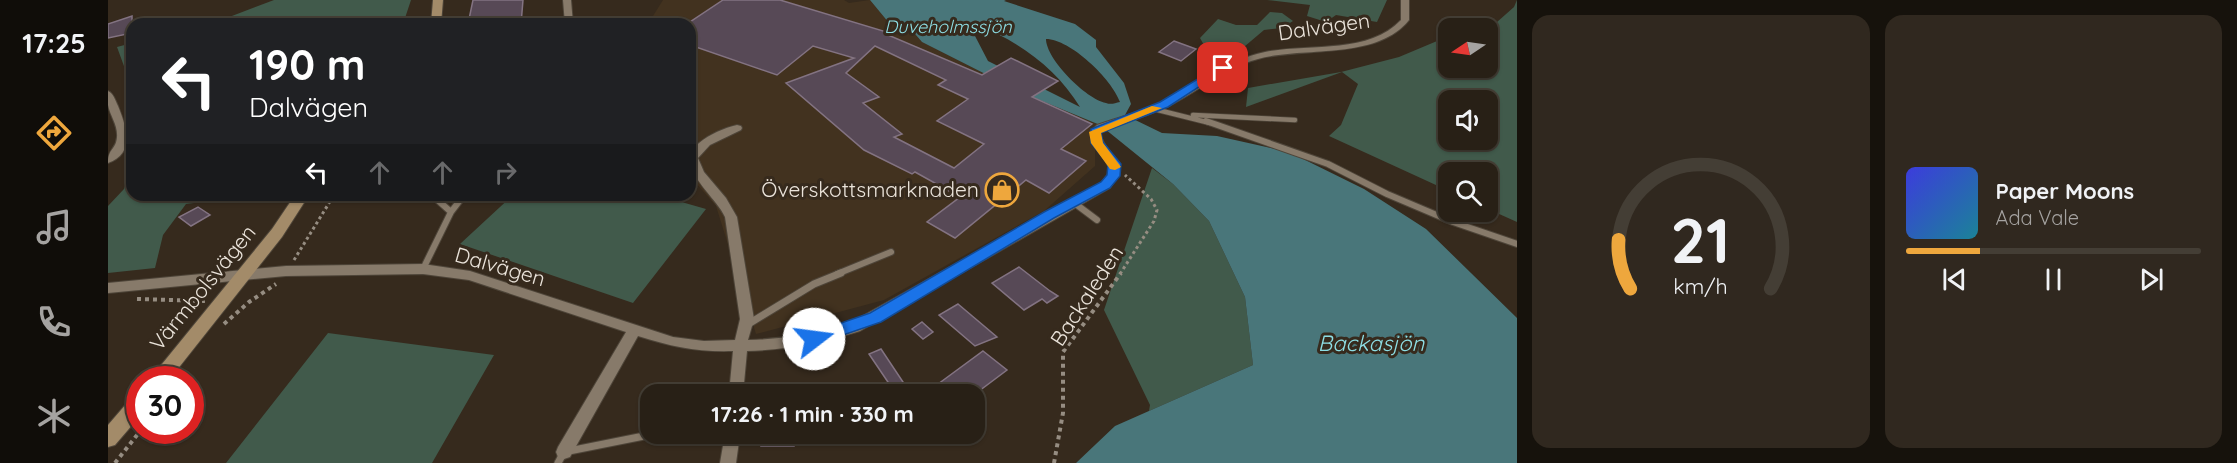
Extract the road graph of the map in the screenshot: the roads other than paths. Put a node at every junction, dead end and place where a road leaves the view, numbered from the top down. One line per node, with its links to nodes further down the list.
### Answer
1 (438, 0): 4 (street)
2 (567, 0): 5 (street)
3 (1405, 0): 7 (street, Dalvägen)
4 (436, 18)
5 (568, 18)
6 (108, 94): 12 (street)
7 (1154, 109): 8 (lane); 17 (street, Dalvägen)
8 (1190, 116): 9 (lane); 20 (lane)
9 (1295, 120)
10 (737, 128): 11 (street)
11 (696, 151)
12 (108, 160)
13 (696, 166): 25 (street)
14 (298, 201): 23 (street, Värmbolsvägen)
15 (439, 201): 18 (lane)
16 (459, 201): 18 (lane)
17 (1073, 202): 19 (lane); 27 (street, Dalvägen)
18 (451, 212): 22 (lane)
19 (1097, 220)
20 (1517, 244)
21 (891, 252): 25 (lane)
22 (423, 269): 23 (street, Dalvägen); 26 (street, Dalvägen)
23 (242, 275): 24 (street, Dalvägen); 28 (street, Värmbolsvägen)
24 (108, 288)
25 (745, 327): 27 (street)
26 (633, 330): 27 (street, Dalvägen); 34 (street)
27 (740, 346): 29 (street)
28 (169, 366)
29 (737, 384)
30 (126, 418): 32 (street)
31 (640, 438): 34 (lane)
32 (108, 439)
33 (731, 444): 35 (street)
34 (561, 458)
35 (728, 463)

